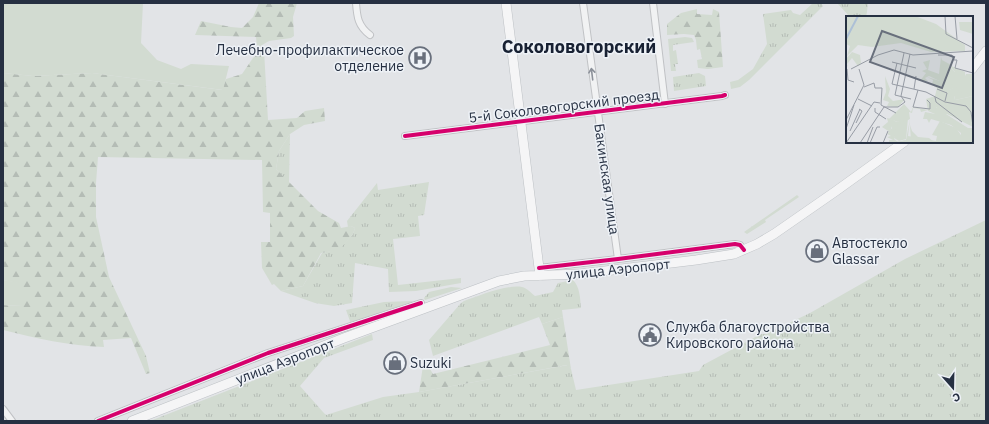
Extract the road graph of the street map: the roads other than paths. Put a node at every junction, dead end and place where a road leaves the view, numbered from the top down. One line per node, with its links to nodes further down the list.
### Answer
1 (356, 3): 5 (street)
2 (506, 3): 11 (main road)
3 (583, 3): 10 (street, Бакинская улица, one-way to 3)
4 (653, 3): 9 (street)
5 (370, 35)
6 (986, 51): 7 (main road)
7 (973, 68)
8 (725, 95): 9 (street, 5-й Соколовогорский проезд)
9 (666, 104): 10 (street, 5-й Соколовогорский проезд)
10 (598, 112): 11 (street, 5-й Соколовогорский проезд); 15 (street, Бакинская улица)
11 (520, 122): 12 (street, 5-й Соколовогорский проезд); 16 (main road)
12 (405, 136)
13 (903, 143): 14 (main road, улица Аэропорт)
14 (744, 250): 15 (street); 16 (main road, улица Аэропорт)
15 (618, 259): 16 (street)
16 (540, 272): 21 (main road, улица Аэропорт)
17 (421, 303): 20 (street)
18 (3, 409): 19 (street)
19 (12, 421)
20 (98, 421)
21 (132, 421)

